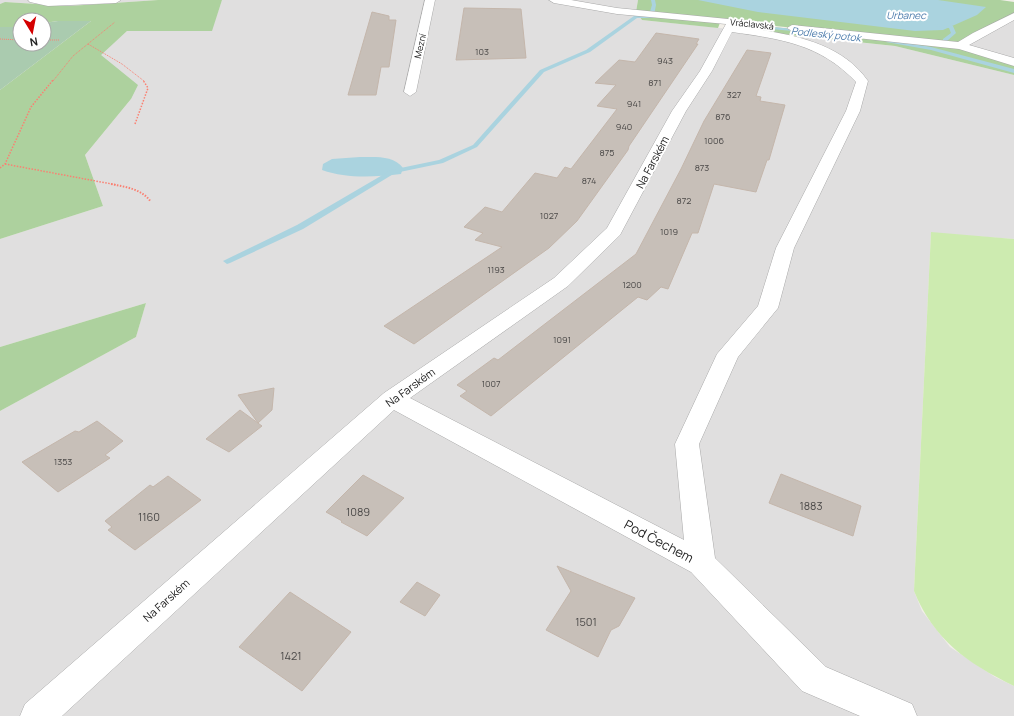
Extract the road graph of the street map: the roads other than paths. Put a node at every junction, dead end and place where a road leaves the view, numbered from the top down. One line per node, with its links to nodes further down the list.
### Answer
1 (34, 0): 2 (street)
2 (116, 0)
3 (430, 0): 9 (street, Mezní)
4 (554, 0): 6 (street, Vráclavská)
5 (1014, 16): 7 (street)
6 (730, 25): 7 (street, Vráclavská); 10 (street, Na Farském); 11 (street)
7 (960, 46): 8 (street, Vráclavská)
8 (1014, 62)
9 (410, 92)
10 (392, 399): 11 (street, Pod Čechem); 12 (street, Na Farském)
11 (701, 563): 13 (street, Pod Čechem)
12 (37, 716)
13 (900, 716)

